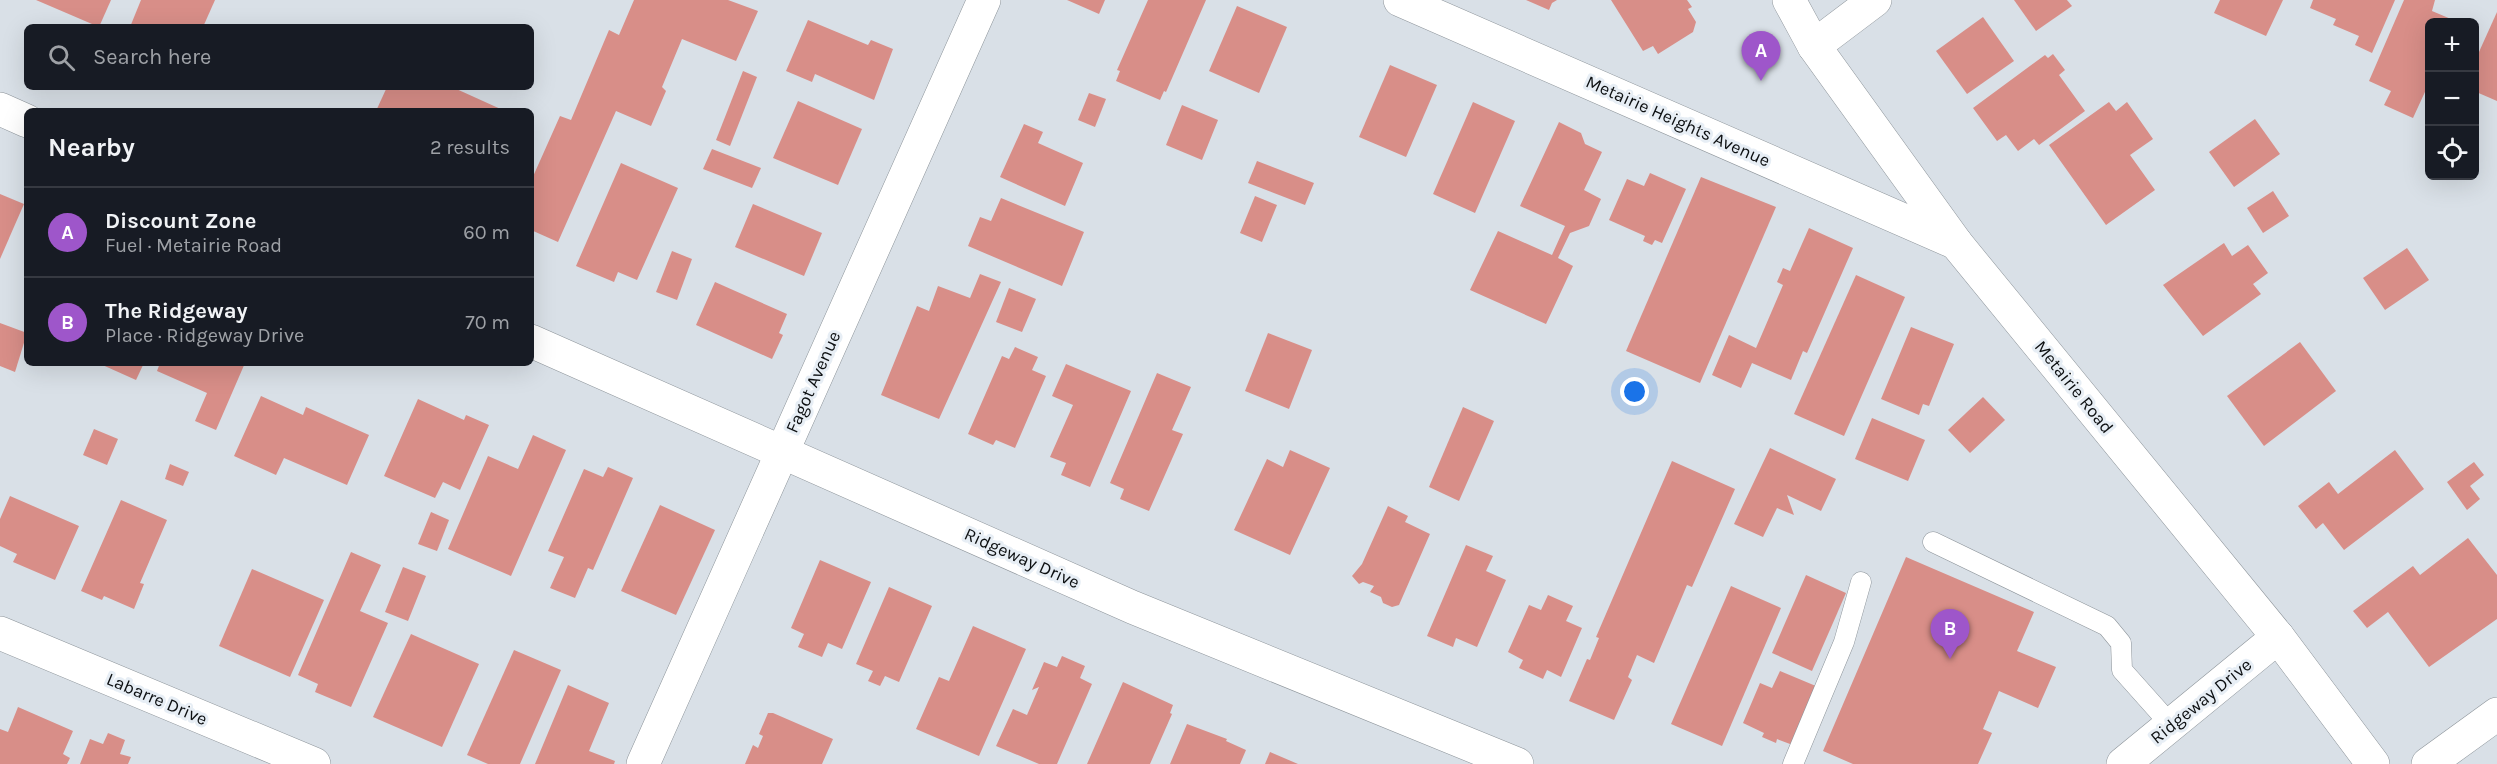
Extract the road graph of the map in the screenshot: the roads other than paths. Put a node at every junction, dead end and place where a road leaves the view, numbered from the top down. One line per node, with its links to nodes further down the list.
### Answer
1 (984, 0): 10 (street, Fagot Avenue)
2 (1400, 0): 8 (street, Metairie Heights Avenue)
3 (1789, 0): 5 (street, Metairie Road)
4 (1875, 0): 5 (street)
5 (1814, 46): 8 (street, Metairie Road)
6 (0, 109): 7 (street)
7 (24, 120)
8 (1956, 243): 14 (street, Metairie Road)
9 (534, 342): 10 (street, Ridgeway Drive)
10 (782, 451): 18 (street, Fagot Avenue); 19 (street, Ridgeway Drive)
11 (1933, 542): 16 (lane)
12 (1861, 582): 20 (lane)
13 (0, 633): 17 (street, Labarre Drive)
14 (2278, 637): 16 (street, Ridgeway Drive); 22 (street, Metairie Road)
15 (2497, 714): 23 (street)
16 (2171, 725): 21 (street, Ridgeway Drive)
17 (314, 764)
18 (643, 764)
19 (1517, 764)
20 (1793, 764)
21 (2123, 764)
22 (2373, 764)
23 (2428, 764)

